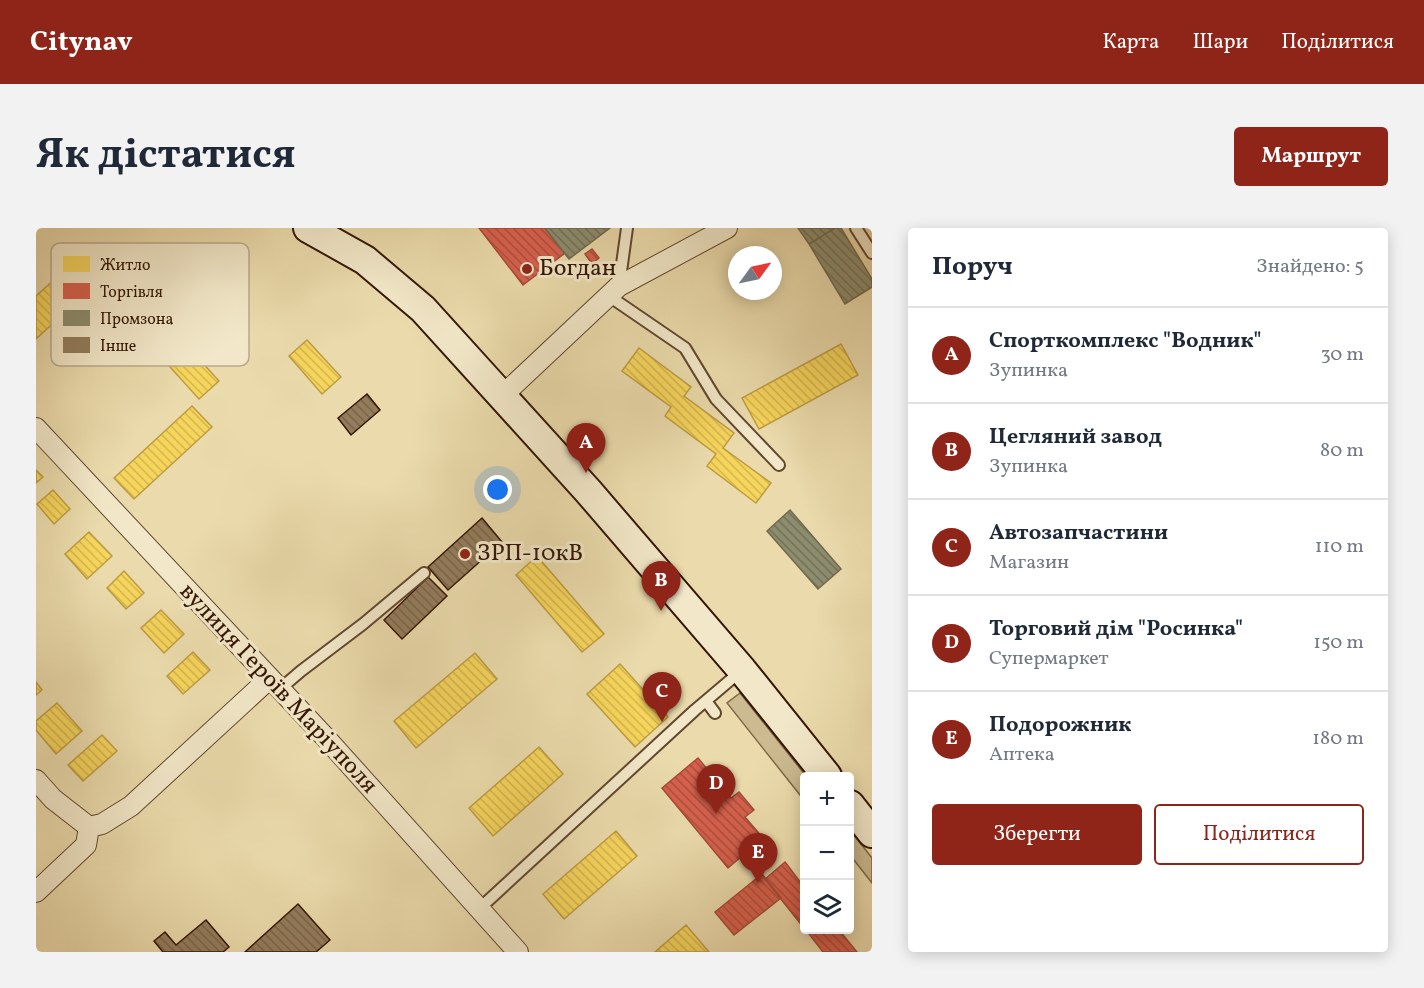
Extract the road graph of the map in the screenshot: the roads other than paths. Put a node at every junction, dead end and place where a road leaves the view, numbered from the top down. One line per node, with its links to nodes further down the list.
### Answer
1 (308, 228): 7 (main road)
2 (627, 228): 6 (lane)
3 (727, 228): 6 (street)
4 (856, 228): 5 (lane)
5 (872, 253)
6 (614, 291): 7 (street); 9 (lane)
7 (502, 396): 11 (main road)
8 (36, 428): 12 (street, вулиця Героїв Маріуполя)
9 (779, 465)
10 (424, 573): 12 (lane)
11 (742, 670): 13 (lane); 15 (main road)
12 (275, 683): 18 (street); 21 (street, вулиця Героїв Маріуполя)
13 (706, 701): 14 (lane); 21 (lane)
14 (715, 713)
15 (823, 772)
16 (36, 780): 18 (street)
17 (854, 811): 19 (main road)
18 (89, 827): 20 (street)
19 (872, 833)
20 (36, 892)
21 (479, 909): 22 (street, вулиця Героїв Маріуполя)
22 (518, 952)

